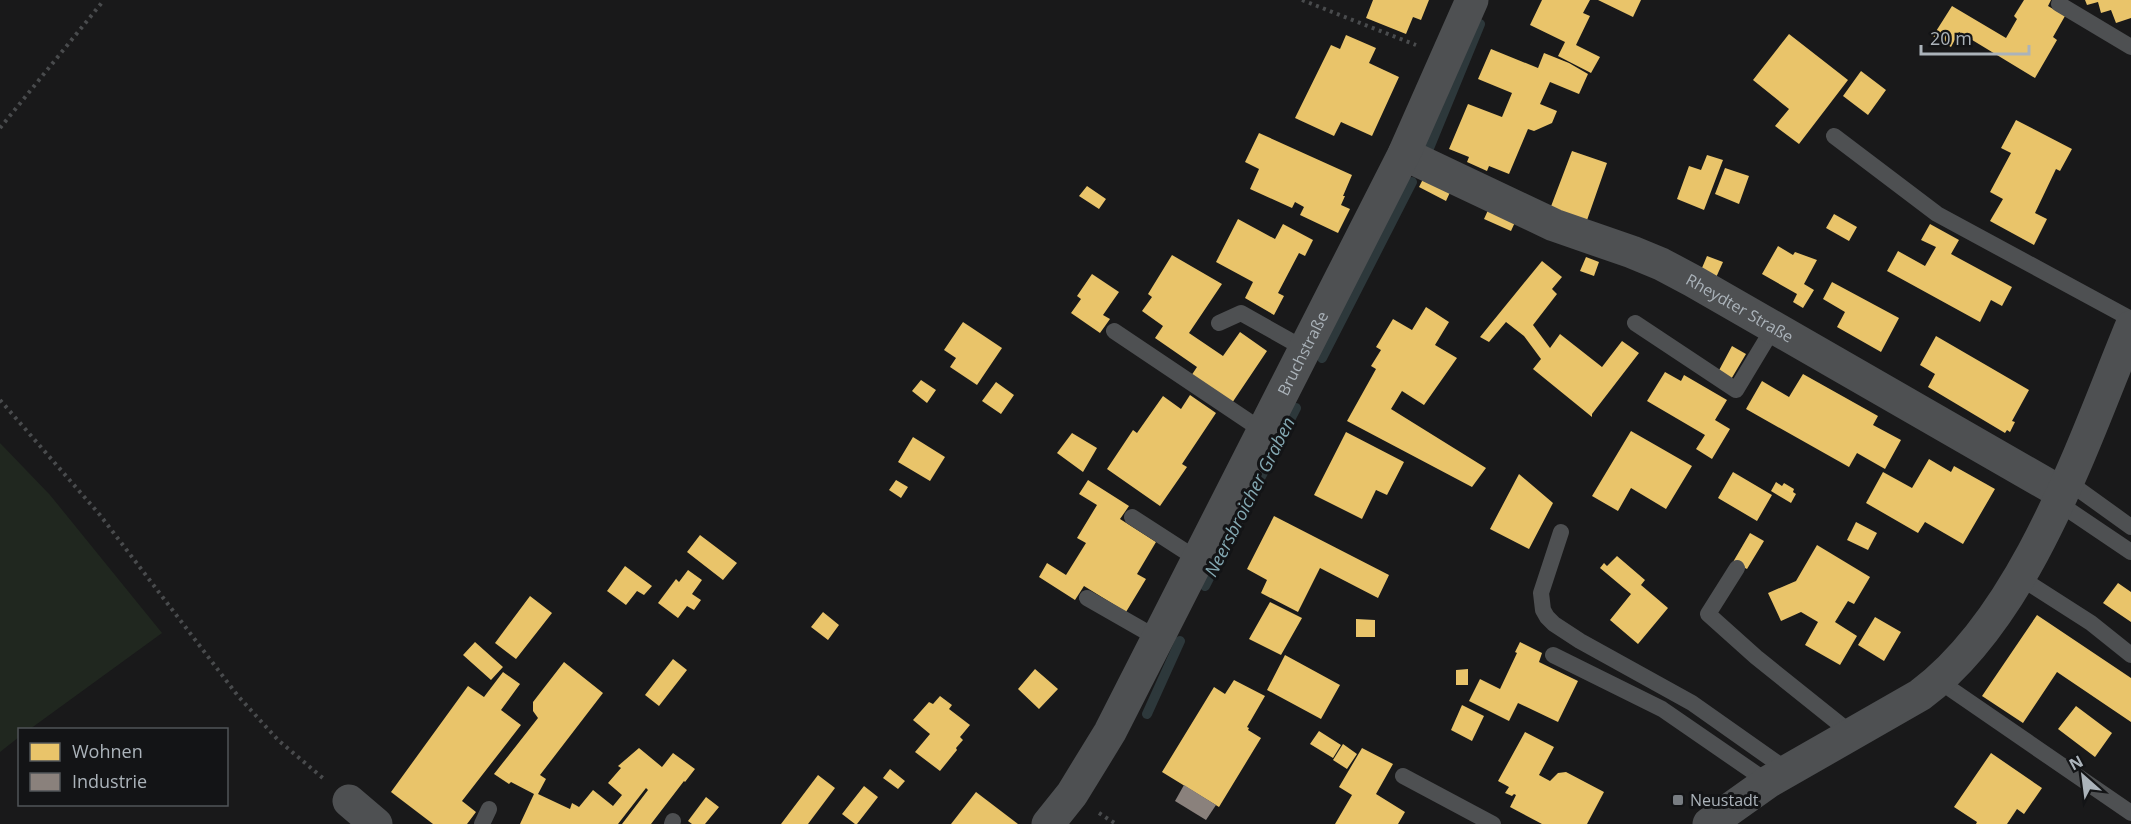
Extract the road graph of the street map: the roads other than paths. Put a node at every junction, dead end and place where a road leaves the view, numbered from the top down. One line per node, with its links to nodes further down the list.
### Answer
1 (1472, 0): 5 (street, Bruchstraße)
2 (2059, 4): 3 (lane)
3 (2131, 47)
4 (1834, 136): 6 (lane)
5 (1404, 154): 9 (street, Rheydter Straße); 12 (street, Bruchstraße)
6 (2131, 318)
7 (1219, 323): 12 (lane)
8 (1635, 323): 9 (lane)
9 (1774, 327): 14 (street, Rheydter Straße)
10 (2131, 327): 14 (street)
11 (1114, 332): 13 (lane)
12 (1305, 349): 13 (street, Bruchstraße)
13 (1263, 431): 19 (street, Bruchstraße)
14 (2062, 492): 16 (lane); 18 (lane); 21 (street)
15 (1132, 517): 19 (lane)
16 (2131, 527)
17 (1561, 532): 29 (lane)
18 (2131, 552)
19 (1197, 559): 23 (street, Bruchstraße)
20 (1737, 568): 27 (lane)
21 (2019, 577): 24 (lane); 26 (street)
22 (1087, 598): 23 (lane)
23 (1157, 638): 35 (street, Bruchstraße)
24 (2131, 654)
25 (1553, 655): 29 (lane)
26 (1939, 681): 27 (street); 32 (lane)
27 (1852, 734): 29 (street)
28 (1403, 776): 36 (lane)
29 (1777, 776): 37 (street)
30 (349, 801): 33 (street)
31 (489, 809): 34 (lane)
32 (2131, 813)
33 (376, 824)
34 (482, 824)
35 (1048, 824)
36 (1493, 824)
37 (1709, 824)

